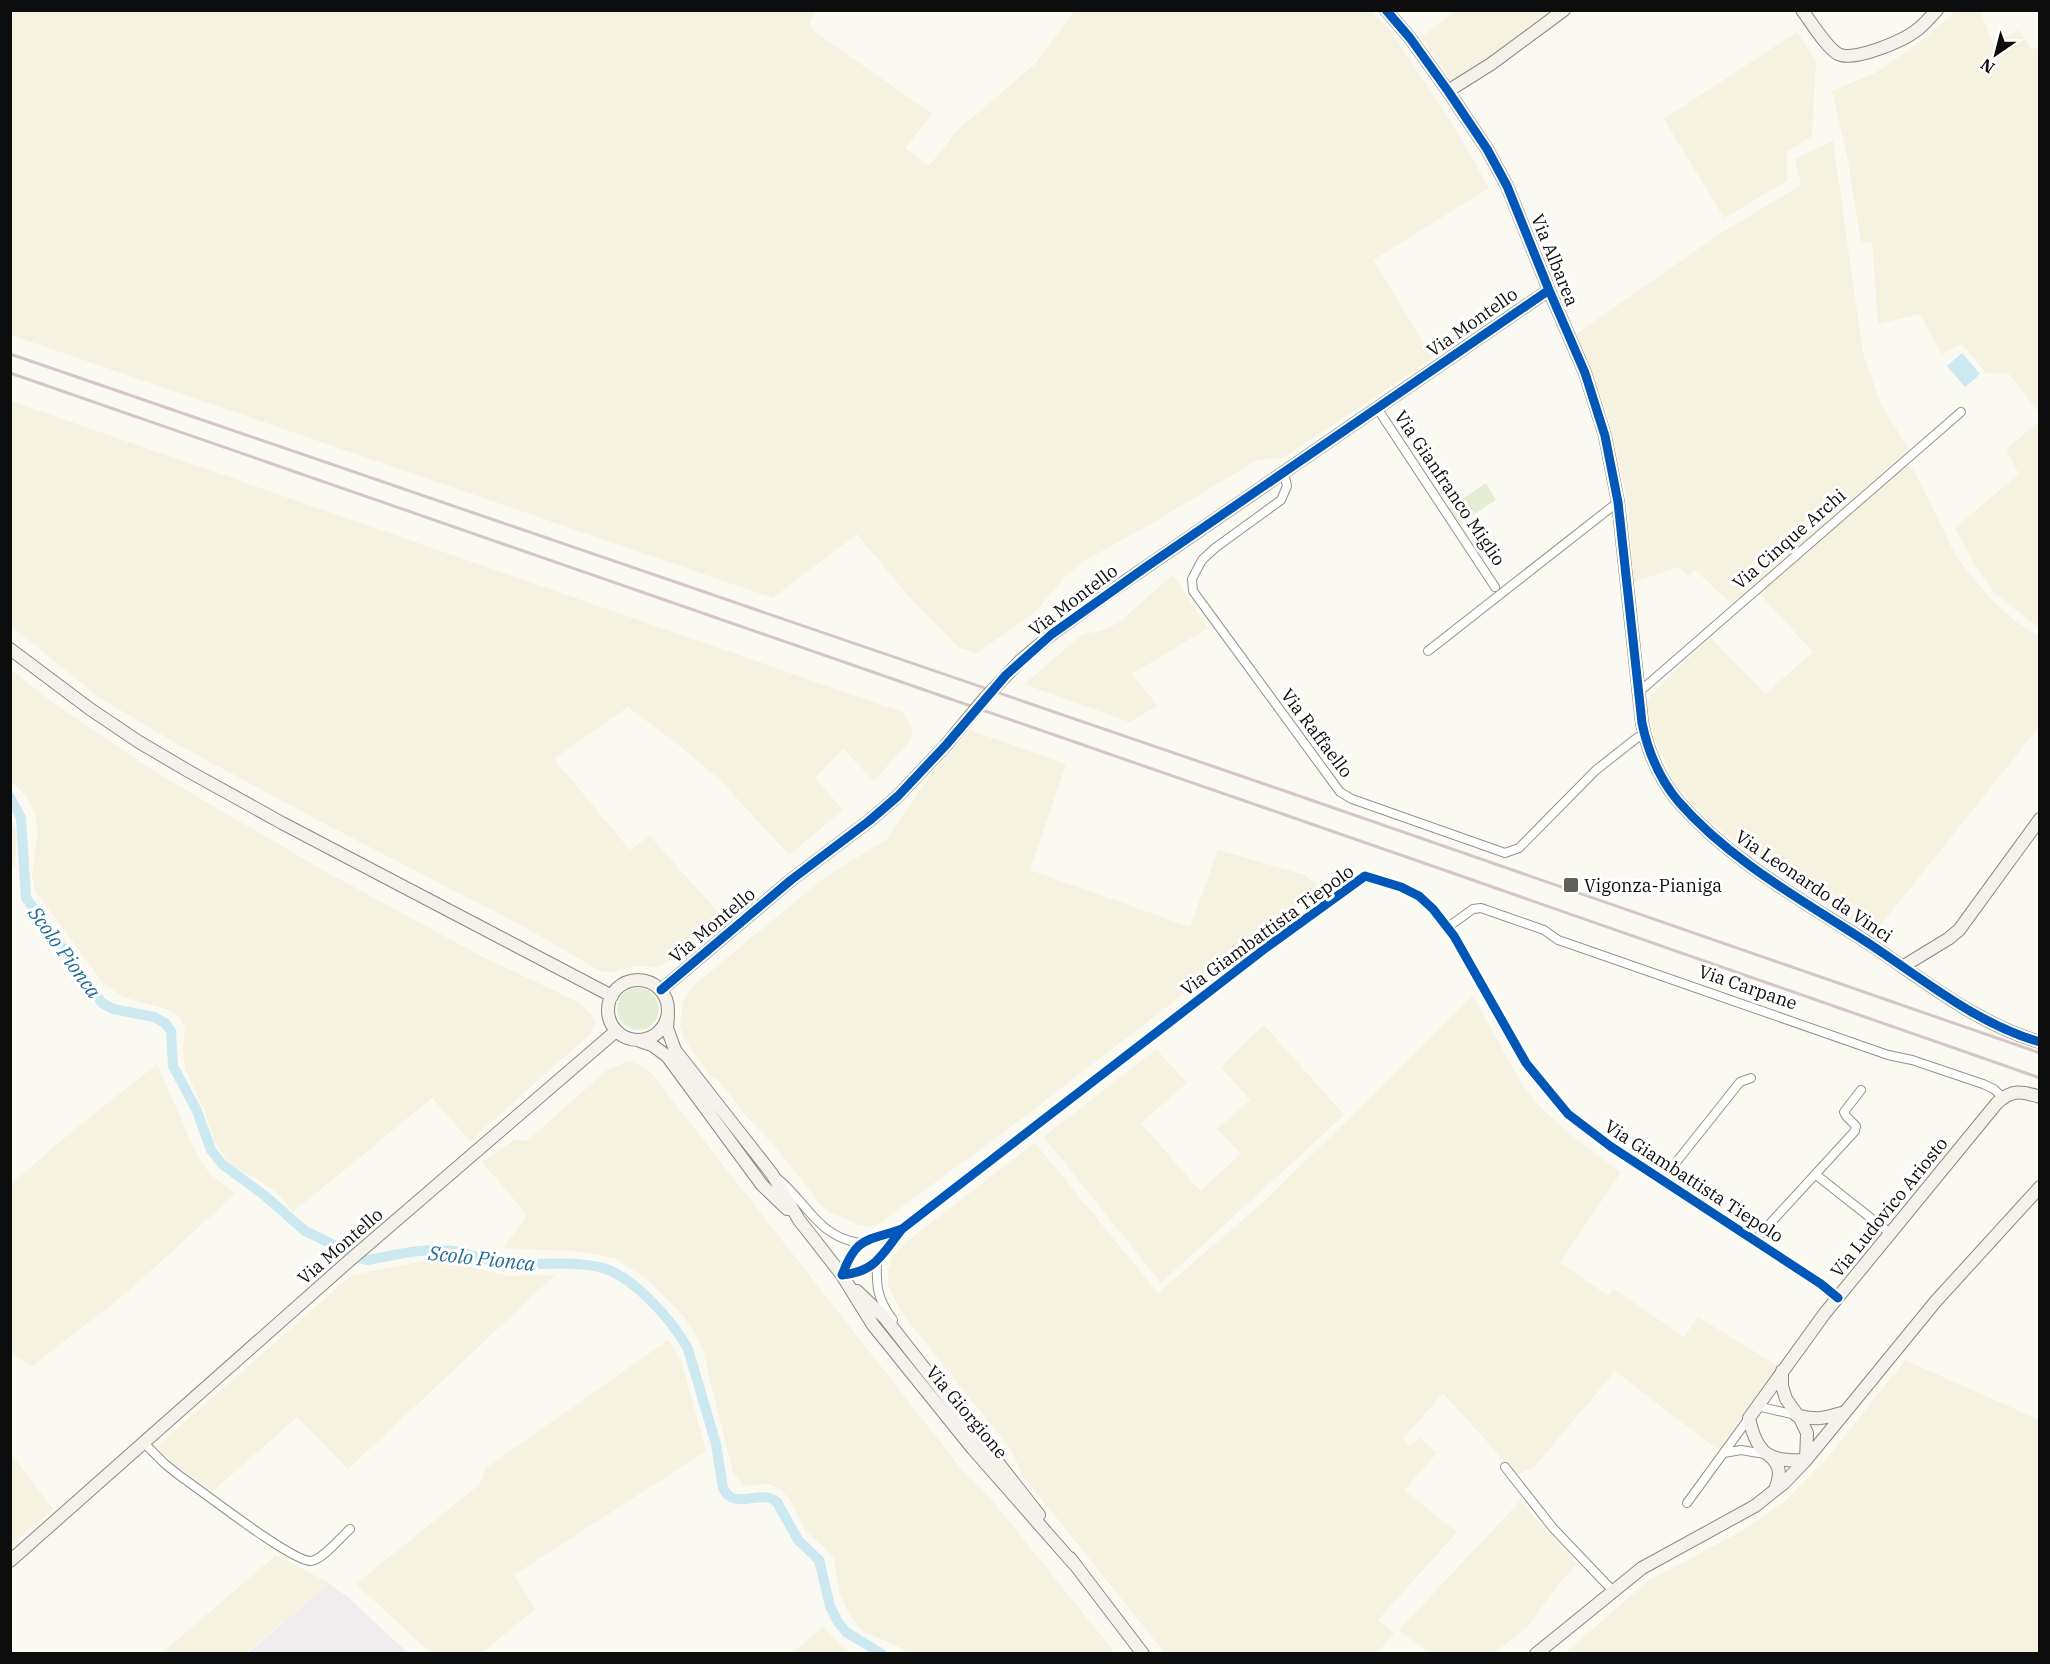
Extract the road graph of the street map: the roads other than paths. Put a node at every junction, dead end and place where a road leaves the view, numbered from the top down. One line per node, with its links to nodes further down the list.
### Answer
1 (1386, 10): 5 (street, Via Albarea)
2 (1564, 10): 5 (street)
3 (1802, 10): 4 (street)
4 (1937, 10)
5 (1448, 91): 6 (street, Via Albarea)
6 (1549, 290): 7 (street, Via Montello); 10 (street, Via Albarea)
7 (1377, 408): 9 (street, Via Montello); 12 (street, Via Gianfranco Miglio)
8 (1961, 412): 15 (street, Via Cinque Archi)
9 (1284, 473): 16 (street, Via Raffaello); 20 (street, Via Montello, bridge)
10 (1618, 502): 11 (street, Via Albarea); 14 (street)
11 (1624, 552): 15 (street, Via Leonardo da Vinci)
12 (1495, 587)
13 (10, 649): 21 (street)
14 (1428, 651)
15 (1639, 692): 16 (street, Via Leonardo da Vinci)
16 (1645, 735): 19 (street, Via Leonardo da Vinci)
17 (2040, 819): 19 (street)
18 (1448, 927): 29 (street, Via Carpane); 32 (street, Via Giambattista Tiepolo); 35 (street, Via Giambattista Tiepolo)
19 (1904, 968): 25 (street, Via Leonardo da Vinci)
20 (661, 990): 21 (street); 22 (street)
21 (612, 996): 23 (street)
22 (668, 1016): 24 (street); 30 (street, Via Giorgione)
23 (616, 1031): 24 (street); 47 (street, Via Montello)
24 (640, 1041): 34 (street, Via Giorgione)
25 (2040, 1042)
26 (1751, 1078): 32 (street, Via Giambattista Tiepolo)
27 (1862, 1089): 31 (street)
28 (2040, 1097): 29 (street)
29 (2003, 1098): 36 (street, Via Ludovico Ariosto)
30 (772, 1174): 34 (street, Via Giorgione); 38 (street)
31 (1815, 1174): 36 (street); 37 (street)
32 (1662, 1180): 37 (street, Via Giambattista Tiepolo)
33 (2040, 1187): 44 (street)
34 (799, 1220): 40 (street, Via Giorgione)
35 (902, 1229): 38 (street, Via Giambattista Tiepolo); 39 (street, Via Giambattista Tiepolo)
36 (1891, 1234): 41 (street, Via Ludovico Ariosto)
37 (1754, 1240): 41 (street, Via Giambattista Tiepolo)
38 (859, 1243): 40 (street)
39 (877, 1261): 40 (street, Via Giambattista Tiepolo); 48 (street, Via Giorgione)
40 (842, 1275): 48 (street, Via Giorgione); 57 (street, Via Giorgione)
41 (1838, 1298): 42 (street, Via Ludovico Ariosto)
42 (1782, 1370): 43 (street, Via Ludovico Ariosto); 45 (street)
43 (1757, 1406): 45 (street); 46 (street, Via Ludovico Ariosto)
44 (1845, 1412): 45 (street); 51 (street)
45 (1796, 1415): 51 (street)
46 (1749, 1418): 49 (street, Via Ludovico Ariosto); 50 (street)
47 (144, 1443): 55 (street); 56 (street, Via Montello)
48 (991, 1453): 57 (street, Via Giorgione)
49 (1724, 1453): 50 (street); 54 (street, Via Ludovico Ariosto)
50 (1770, 1456): 51 (street); 53 (street)
51 (1806, 1460): 53 (street)
52 (1505, 1467): 58 (street)
53 (1774, 1490): 58 (street)
54 (1687, 1503)
55 (350, 1529)
56 (10, 1561)
57 (1074, 1564): 59 (street, Via Giorgione)
58 (1613, 1592): 60 (street)
59 (1143, 1653)
60 (1536, 1653)

